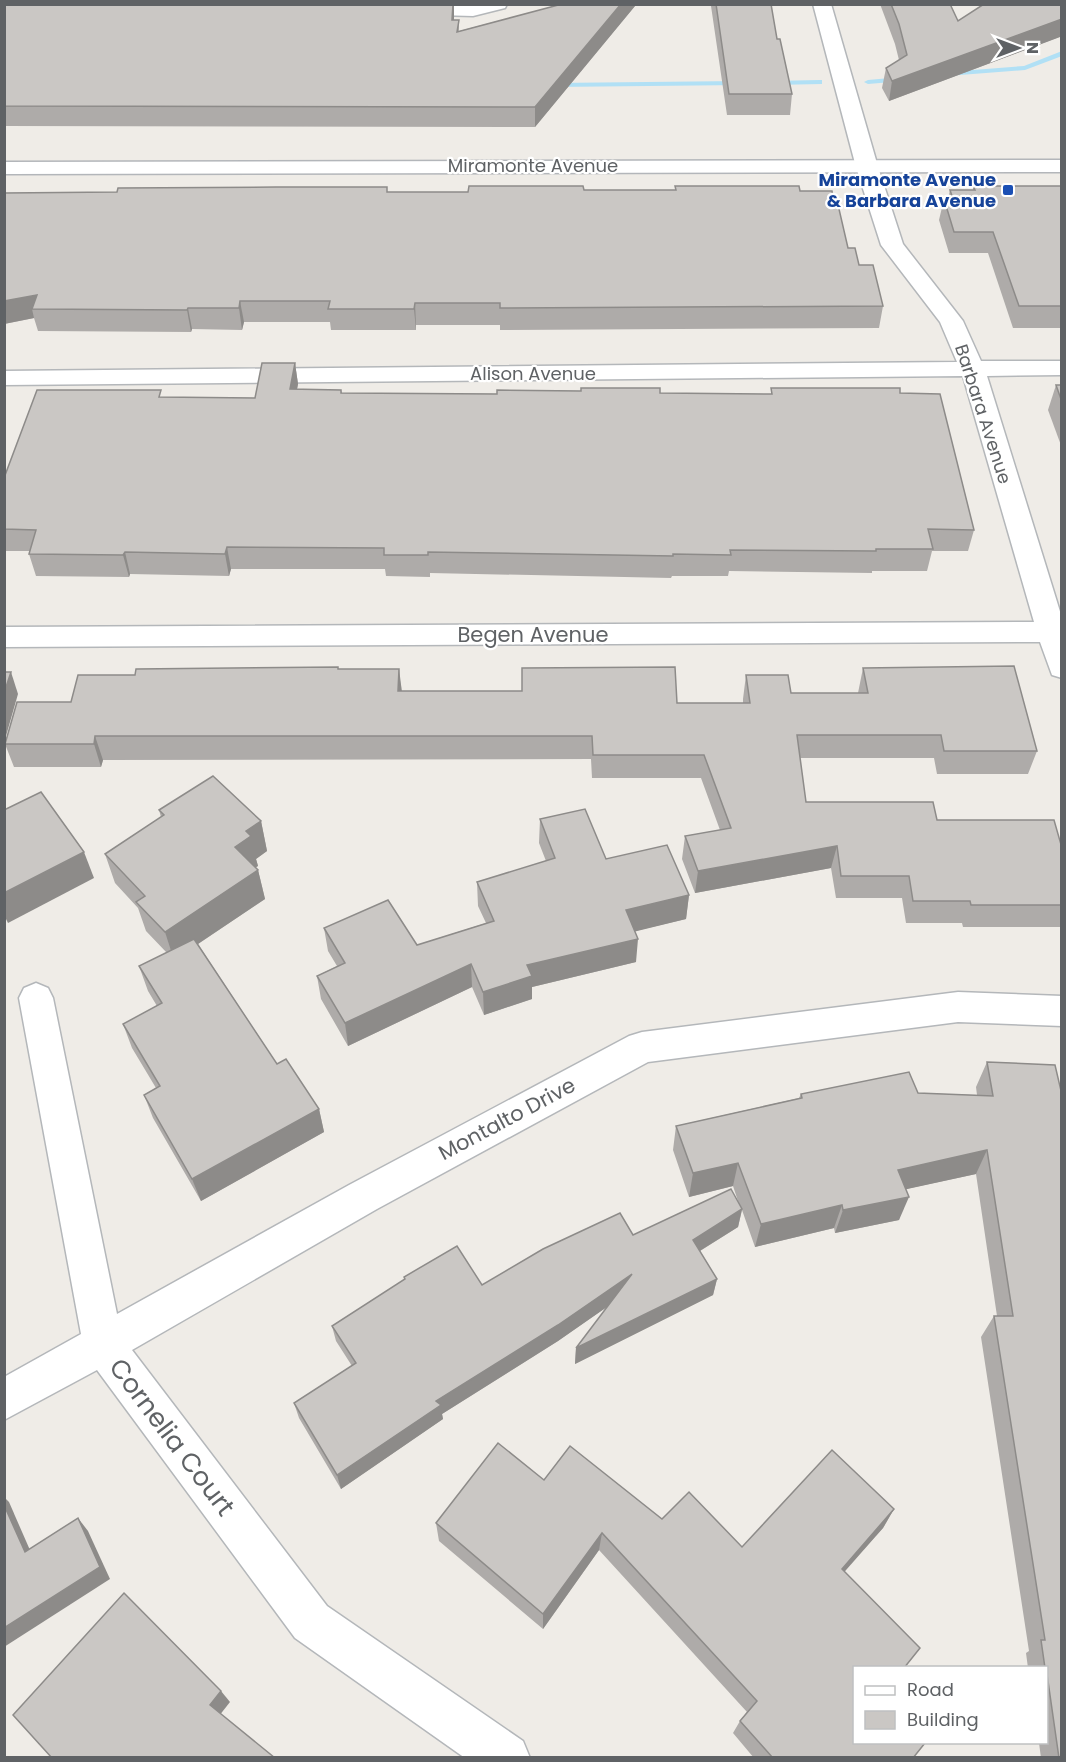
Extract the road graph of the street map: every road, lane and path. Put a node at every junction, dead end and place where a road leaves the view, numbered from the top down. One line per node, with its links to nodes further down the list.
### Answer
1 (498, 4): 3 (street)
2 (822, 4): 5 (street, Barbara Avenue)
3 (391, 10)
4 (1062, 166): 5 (street, Miramonte Avenue)
5 (867, 167): 6 (street, Miramonte Avenue); 8 (street, Barbara Avenue)
6 (4, 168)
7 (1062, 368): 8 (street, Alison Avenue)
8 (973, 370): 9 (street, Alison Avenue); 10 (street, Barbara Avenue)
9 (4, 378)
10 (1056, 632): 11 (street, Begen Avenue); 12 (street, Barbara Avenue)
11 (4, 637)
12 (1062, 668)
13 (36, 998): 15 (street, Cornelia Court)
14 (1062, 1011): 15 (street, Montalto Drive)
15 (103, 1344): 16 (street, Montalto Drive); 17 (street, Cornelia Court)
16 (4, 1400)
17 (506, 1758)

